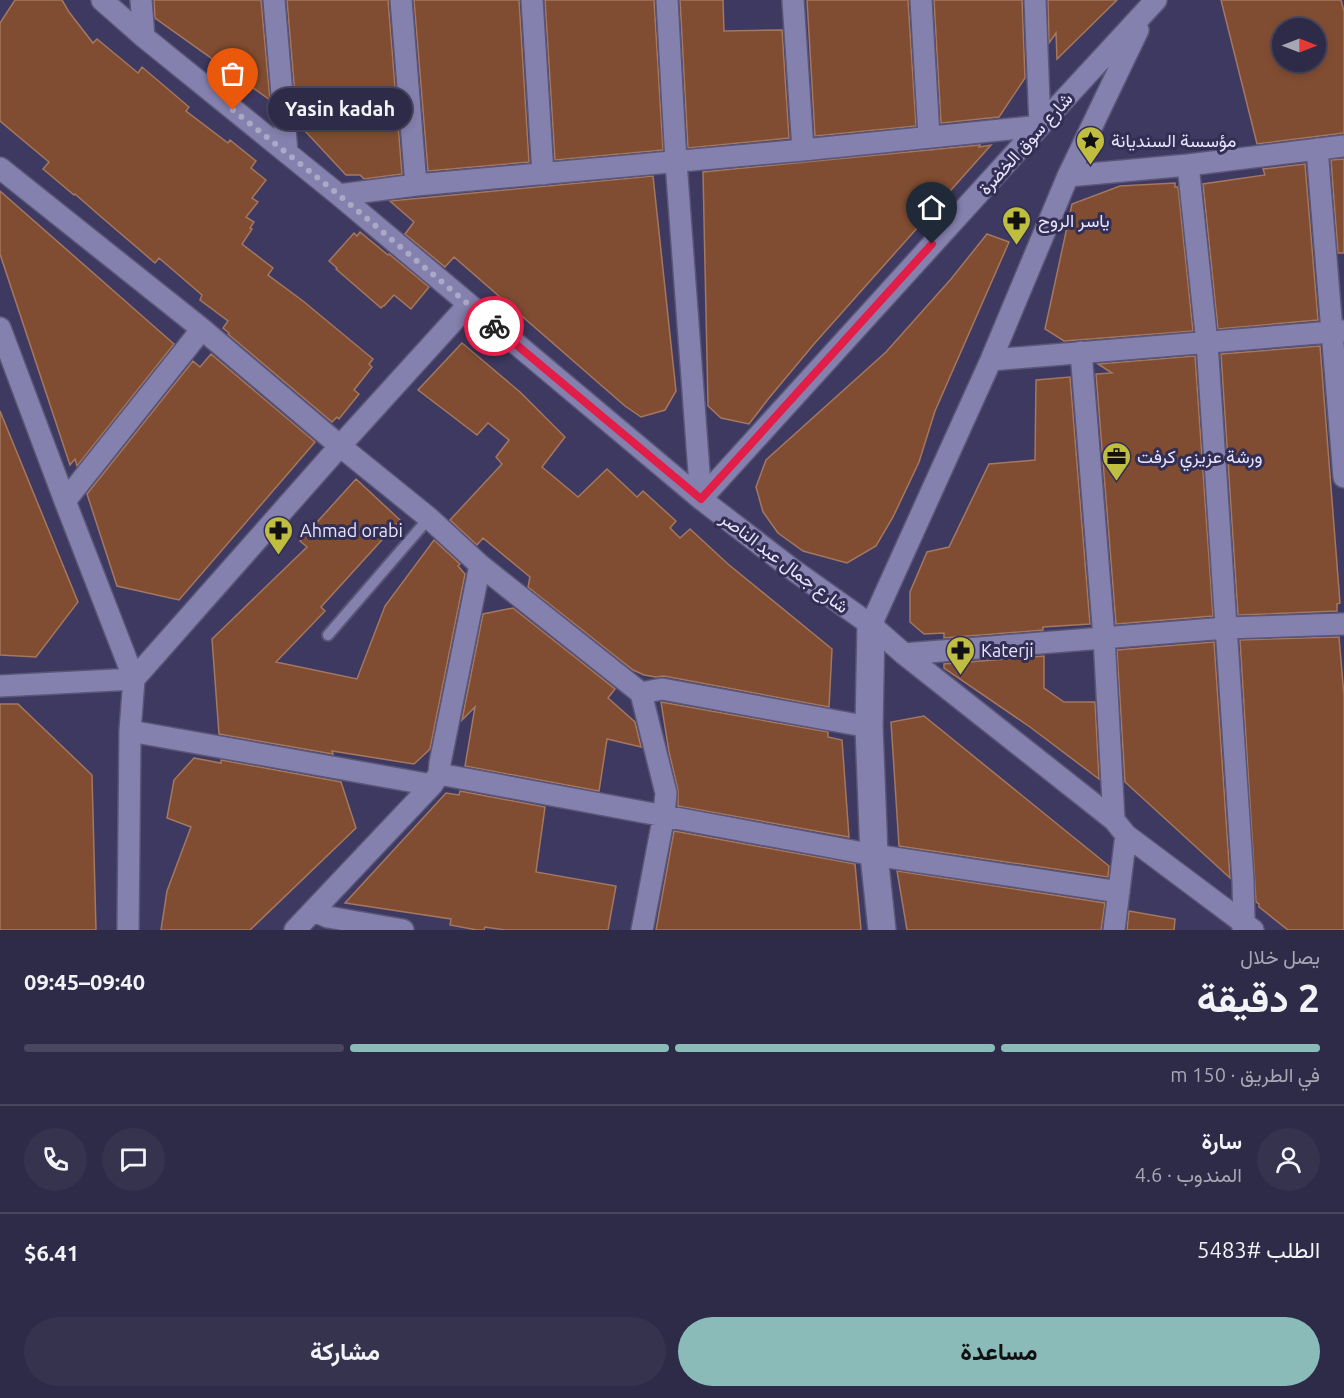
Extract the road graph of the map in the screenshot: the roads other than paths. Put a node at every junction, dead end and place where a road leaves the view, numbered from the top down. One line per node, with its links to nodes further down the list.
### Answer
1 (102, 0): 11 (street, شارع جمال عبد الناصر)
2 (141, 0): 11 (street)
3 (274, 0): 17 (street)
4 (401, 0): 23 (street)
5 (532, 0): 21 (street)
6 (667, 0): 18 (street)
7 (793, 0): 16 (street)
8 (921, 0): 13 (street)
9 (1035, 0): 12 (street)
10 (1152, 5): 12 (street, شارع سوق الخضرة); 22 (street)
11 (144, 37): 17 (street, شارع جمال عبد الناصر)
12 (1040, 126): 13 (street); 34 (street, شارع سوق الخضرة)
13 (929, 137): 16 (street)
14 (1344, 146): 15 (street)
15 (1317, 149): 19 (street); 28 (street)
16 (803, 150): 18 (street)
17 (287, 153): 24 (street, شارع جمال عبد الناصر)
18 (676, 162): 21 (street); 34 (street)
19 (1188, 165): 22 (street); 29 (street)
20 (0, 168): 27 (street)
21 (543, 174): 23 (street)
22 (1068, 176): 31 (street)
23 (416, 185): 24 (street)
24 (339, 195): 25 (street, شارع جمال عبد الناصر)
25 (468, 305): 32 (street); 34 (street, شارع جمال عبد الناصر)
26 (0, 328): 35 (street)
27 (202, 328): 32 (street); 35 (street)
28 (1338, 332): 29 (street); 33 (street)
29 (1207, 343): 30 (street); 40 (street)
30 (1081, 352): 31 (street); 42 (street)
31 (991, 360): 39 (street)
32 (340, 446): 36 (street); 44 (street)
33 (1344, 477)
34 (701, 499): 39 (street, شارع جمال عبد الناصر)
35 (65, 501): 44 (street)
36 (429, 518): 37 (street); 41 (lane)
37 (480, 565): 46 (street); 49 (street)
38 (1344, 624): 40 (street)
39 (871, 625): 43 (street, شارع جمال عبد الناصر); 47 (street)
40 (1226, 628): 42 (street); 55 (street)
41 (328, 635)
42 (1104, 637): 43 (street); 51 (street)
43 (904, 654): 51 (street, شارع جمال عبد الناصر)
44 (134, 679): 45 (street); 48 (street)
45 (0, 686)
46 (641, 693): 47 (street); 50 (street)
47 (869, 727): 52 (street)
48 (130, 731): 49 (street); 56 (street)
49 (435, 780): 50 (street); 54 (street)
50 (664, 815): 52 (street); 59 (street)
51 (1120, 828): 53 (street); 55 (street, شارع جمال عبد الناصر)
52 (874, 855): 53 (street); 60 (street)
53 (1119, 892): 61 (street)
54 (323, 919): 57 (street); 58 (street)
55 (1247, 928)
56 (128, 930)
57 (294, 930)
58 (403, 930)
59 (642, 930)
60 (882, 930)
61 (1114, 930)

